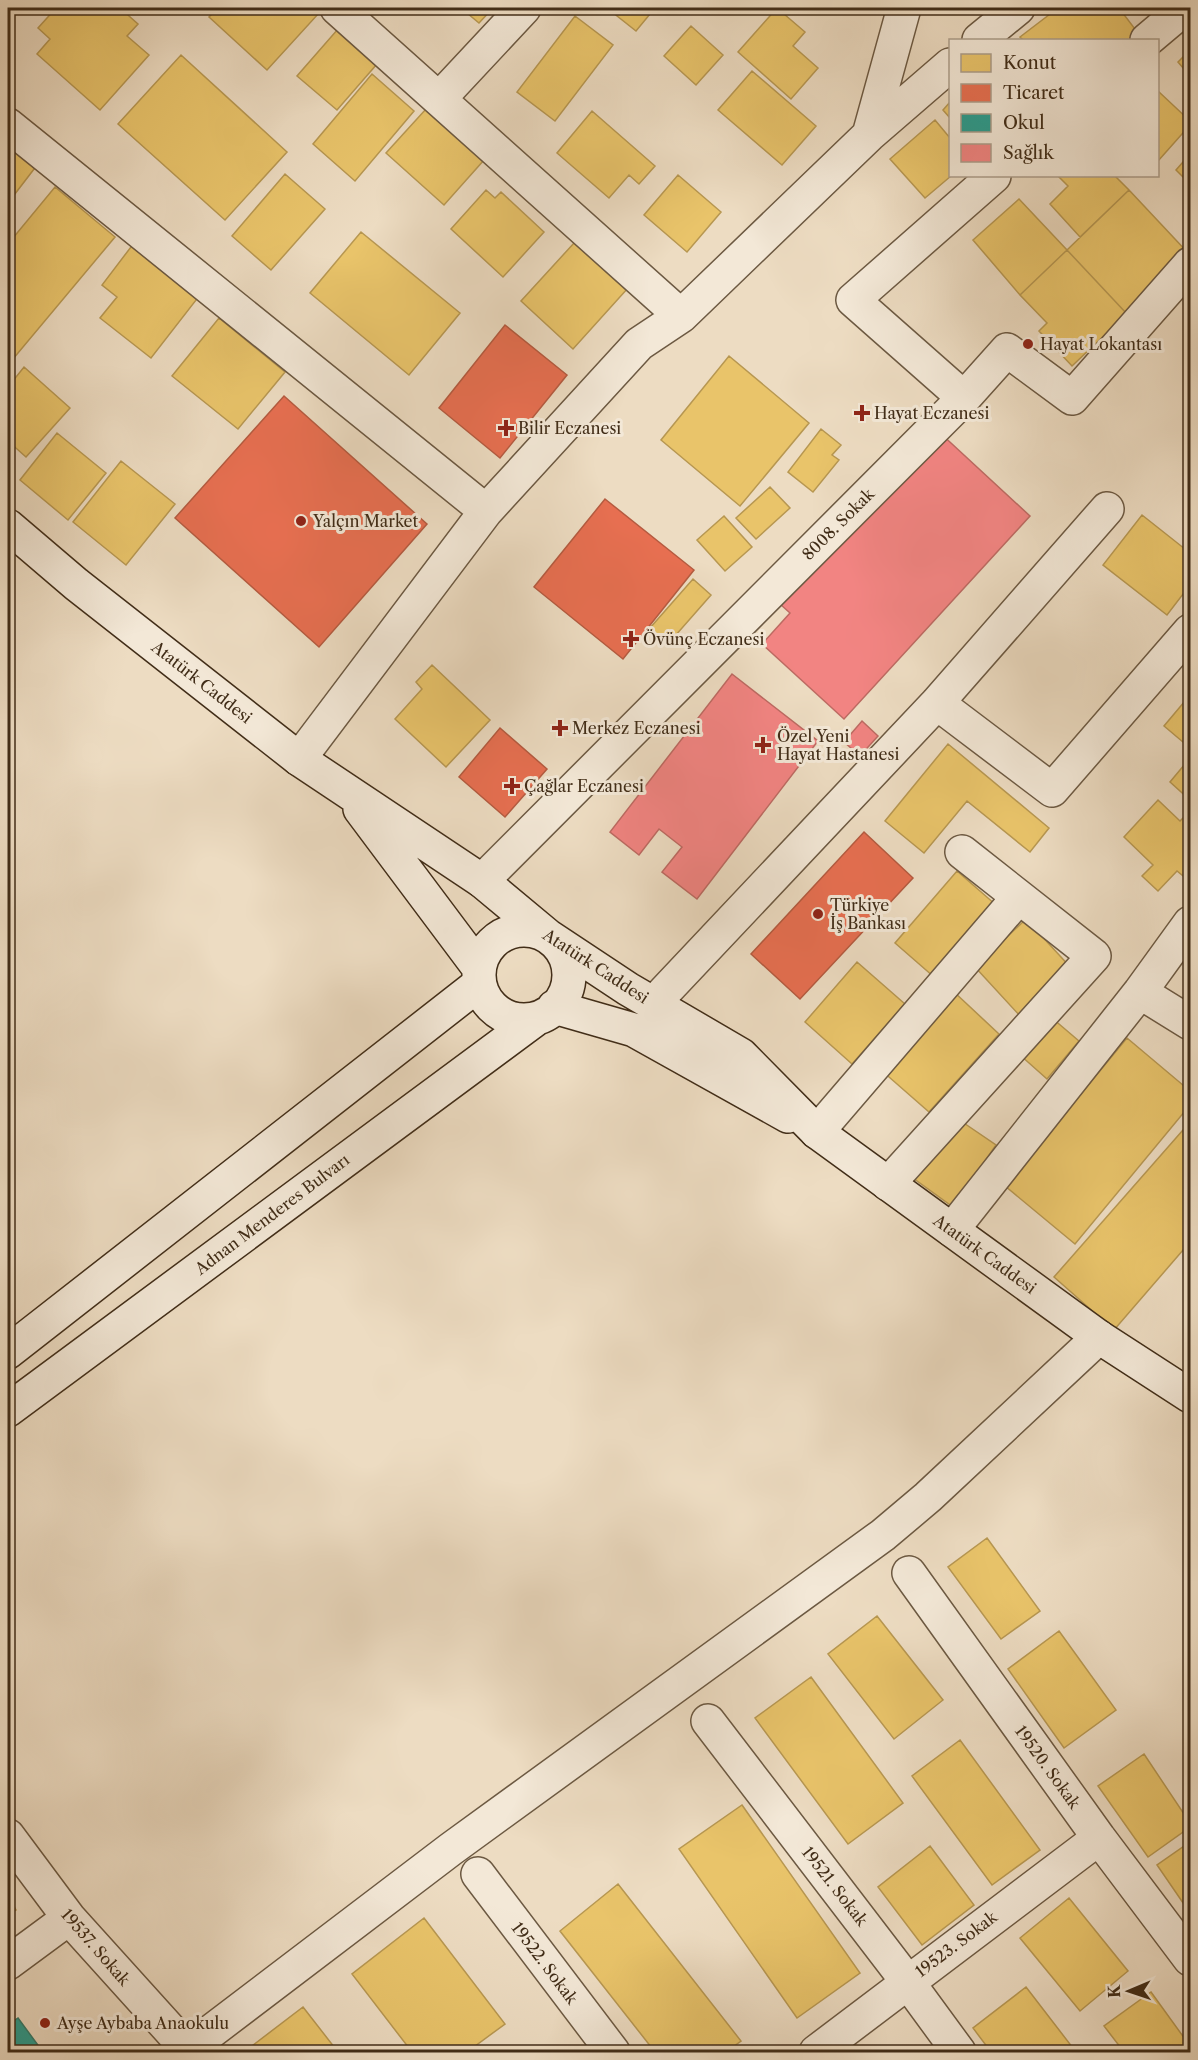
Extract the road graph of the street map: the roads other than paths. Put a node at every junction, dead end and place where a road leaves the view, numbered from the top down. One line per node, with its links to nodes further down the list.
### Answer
1 (337, 8): 9 (street)
2 (524, 8): 9 (street)
3 (904, 8): 11 (street)
4 (1018, 8): 6 (street)
5 (1185, 8): 7 (street)
6 (981, 39)
7 (1148, 39)
8 (949, 67): 11 (street)
9 (439, 99): 14 (street)
10 (8, 125): 17 (street)
11 (869, 135): 14 (street)
12 (993, 177): 15 (street)
13 (1191, 264): 15 (street, 8008. Sokak)
14 (681, 316): 17 (street)
15 (964, 398): 24 (street, 8008. Sokak)
16 (1107, 509): 20 (street)
17 (486, 511): 21 (street)
18 (8, 526): 21 (street, Atatürk Caddesi)
19 (1191, 631): 20 (street)
20 (937, 702): 30 (street)
21 (299, 759): 22 (street, Atatürk Caddesi)
22 (344, 789): 24 (street, Atatürk Caddesi); 28 (street)
23 (962, 852): 25 (street)
24 (482, 880): 27 (street, Atatürk Caddesi)
25 (1018, 898): 33 (street); 34 (street)
26 (1191, 923): 29 (street)
27 (548, 936): 28 (street); 30 (street, Atatürk Caddesi); 31 (street)
28 (479, 976): 31 (street); 37 (street)
29 (1140, 992): 32 (street); 35 (street)
30 (654, 1003): 33 (street, Atatürk Caddesi)
31 (545, 1013): 33 (street); 39 (street, Adnan Menderes Bulvarı)
32 (1191, 1023)
33 (817, 1132): 34 (street, Atatürk Caddesi)
34 (888, 1184): 35 (street, Atatürk Caddesi)
35 (952, 1230): 36 (street, Atatürk Caddesi)
36 (1099, 1337): 38 (street, Atatürk Caddesi); 49 (street)
37 (8, 1352)
38 (1191, 1396)
39 (8, 1410)
40 (909, 1573): 43 (street, 19520. Sokak)
41 (708, 1721): 48 (street, 19521. Sokak)
42 (8, 1836): 45 (street, 19537. Sokak)
43 (1099, 1838): 46 (street, 19520. Sokak); 48 (street, 19523. Sokak)
44 (478, 1874): 50 (street, 19522. Sokak)
45 (69, 1918): 47 (street); 49 (street, 19537. Sokak)
46 (1191, 1959)
47 (8, 1963)
48 (908, 1980): 51 (street, 19523. Sokak); 52 (street, 19521. Sokak)
49 (189, 2051)
50 (613, 2052)
51 (816, 2052)
52 (959, 2052)

